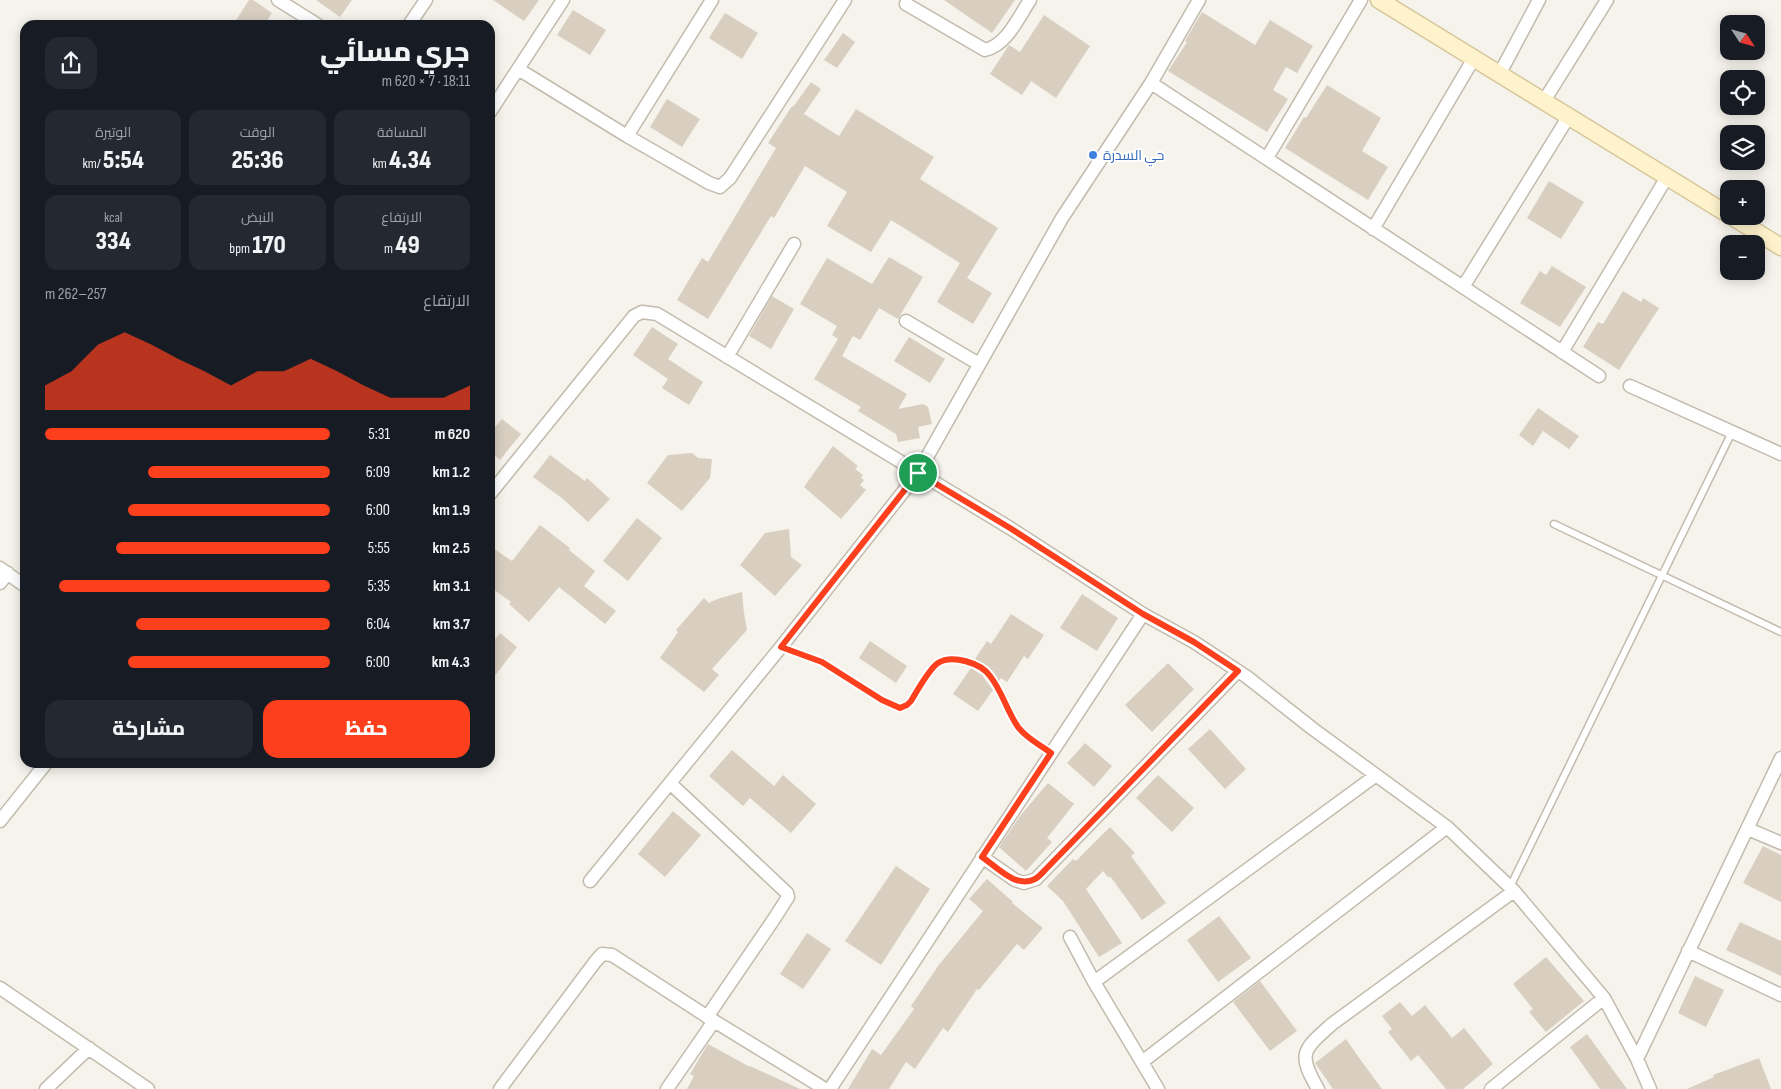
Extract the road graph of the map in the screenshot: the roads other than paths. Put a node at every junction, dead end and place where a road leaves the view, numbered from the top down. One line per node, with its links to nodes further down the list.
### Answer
1 (426, 0): 14 (street)
2 (563, 0): 16 (street)
3 (712, 0): 22 (street)
4 (845, 0): 22 (street)
5 (1030, 0): 12 (street)
6 (1199, 0): 18 (street)
7 (1361, 0): 23 (street)
8 (1379, 0): 15 (street)
9 (1539, 0): 17 (street)
10 (1607, 0): 19 (street)
11 (282, 1): 13 (street)
12 (906, 4)
13 (310, 20)
14 (412, 20)
15 (1474, 58): 17 (street); 27 (street)
16 (518, 69): 20 (street); 22 (street)
17 (1500, 73): 19 (street)
18 (1150, 83): 23 (street); 34 (street)
19 (1544, 101): 21 (street)
20 (495, 104)
21 (1569, 116): 24 (street); 30 (street)
22 (627, 136)
23 (1267, 158): 27 (street)
24 (1667, 177): 25 (street); 32 (street)
25 (1720, 210)
26 (1745, 225): 29 (street)
27 (1373, 228): 30 (street)
28 (794, 244): 33 (street)
29 (1781, 247)
30 (1463, 287): 32 (street)
31 (906, 321): 34 (street)
32 (1562, 352): 35 (street)
33 (728, 357): 39 (street); 40 (street)
34 (979, 364): 39 (street)
35 (1598, 376)
36 (1630, 386): 37 (street)
37 (1732, 432): 38 (street); 43 (lane)
38 (1781, 454)
39 (918, 473): 45 (street); 47 (street)
40 (495, 488)
41 (1554, 524): 43 (lane)
42 (3, 575): 44 (street)
43 (1662, 575): 46 (lane); 60 (lane)
44 (20, 584)
45 (1143, 614): 48 (street); 49 (street)
46 (1781, 632)
47 (781, 647): 49 (lane); 53 (street)
48 (1238, 671): 52 (street); 58 (street)
49 (1051, 753): 58 (street)
50 (1781, 758): 56 (street)
51 (43, 768): 54 (street)
52 (1375, 776): 55 (street); 63 (street)
53 (671, 784): 59 (street); 67 (street)
54 (0, 822)
55 (1447, 827): 60 (street); 70 (street)
56 (1748, 829): 57 (street); 62 (street)
57 (1781, 843)
58 (982, 857): 77 (street)
59 (590, 881)
60 (1512, 889): 66 (street); 79 (street)
61 (1070, 937): 63 (street)
62 (1688, 951): 65 (street); 69 (street)
63 (1094, 982): 70 (street)
64 (0, 988): 68 (street)
65 (1781, 995)
66 (1604, 998): 69 (street); 80 (street)
67 (710, 1019): 74 (street); 75 (street); 76 (street)
68 (89, 1048): 72 (street); 73 (street)
69 (1637, 1059): 71 (street)
70 (1142, 1062): 78 (street)
71 (1649, 1088)
72 (46, 1089)
73 (148, 1089)
74 (500, 1089)
75 (667, 1089)
76 (825, 1089)
77 (830, 1089)
78 (1158, 1089)
79 (1318, 1089)
80 (1491, 1089)

